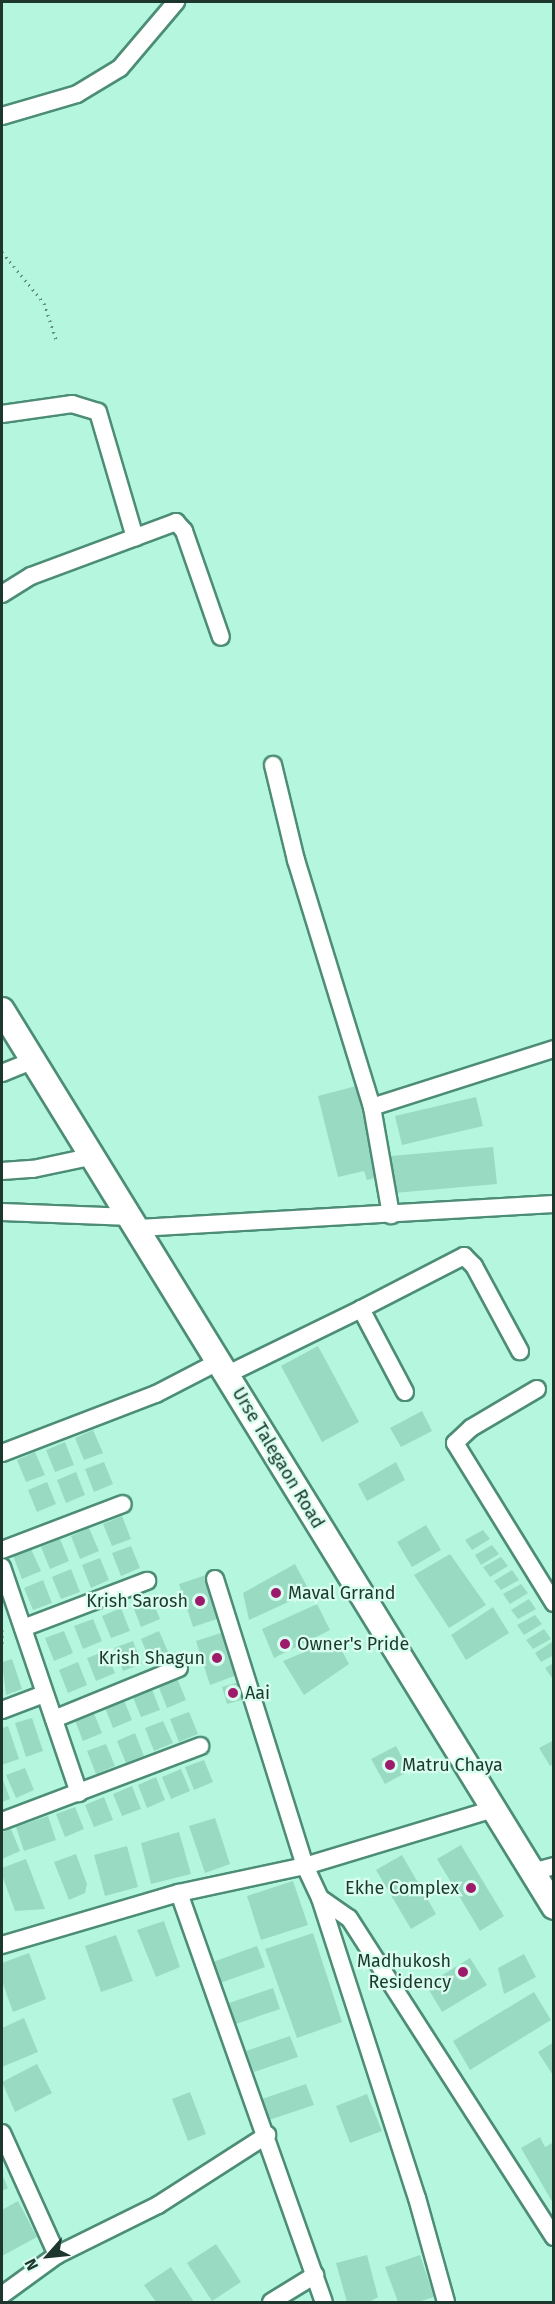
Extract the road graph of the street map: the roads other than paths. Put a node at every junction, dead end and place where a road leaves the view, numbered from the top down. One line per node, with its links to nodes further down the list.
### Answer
1 (176, 2): 2 (street)
2 (2, 116)
3 (2, 414): 4 (street)
4 (135, 538): 5 (street); 6 (street)
5 (2, 594)
6 (221, 637)
7 (273, 765): 12 (street)
8 (2, 1010): 10 (highway, Urse Talegaon Road)
9 (554, 1050): 12 (street)
10 (35, 1060): 11 (street); 13 (highway, Urse Talegaon Road)
11 (2, 1073)
12 (372, 1107): 17 (street)
13 (94, 1156): 14 (street); 18 (highway, Urse Talegaon Road)
14 (2, 1171)
15 (554, 1204): 17 (street)
16 (2, 1212): 18 (street)
17 (391, 1215): 18 (street)
18 (134, 1222): 21 (highway, Urse Talegaon Road)
19 (362, 1309): 20 (street); 21 (street); 23 (street)
20 (520, 1351)
21 (224, 1368): 24 (street); 39 (highway, Urse Talegaon Road)
22 (537, 1389): 31 (street)
23 (405, 1392)
24 (2, 1453)
25 (123, 1504): 26 (street)
26 (2, 1550)
27 (2, 1567): 30 (street)
28 (215, 1579): 41 (street)
29 (147, 1581): 32 (street)
30 (5, 1588): 32 (street)
31 (554, 1603)
32 (23, 1628): 34 (street)
33 (179, 1668): 36 (street)
34 (44, 1694): 35 (street); 36 (street)
35 (2, 1710)
36 (54, 1719): 38 (street)
37 (200, 1746): 38 (street)
38 (79, 1793): 40 (street)
39 (491, 1810): 41 (street); 42 (highway, Urse Talegaon Road)
40 (2, 1821)
41 (305, 1866): 43 (street); 44 (street)
42 (543, 1869): 45 (highway, Urse Talegaon Road)
43 (178, 1893): 46 (street); 48 (street)
44 (320, 1898): 49 (street); 55 (street)
45 (554, 1907)
46 (2, 1945)
47 (2, 2133): 50 (street)
48 (267, 2135): 50 (street); 51 (street)
49 (554, 2237)
50 (57, 2255): 52 (street)
51 (315, 2275): 53 (street); 54 (street)
52 (2, 2295)
53 (271, 2302)
54 (324, 2302)
55 (446, 2302)

